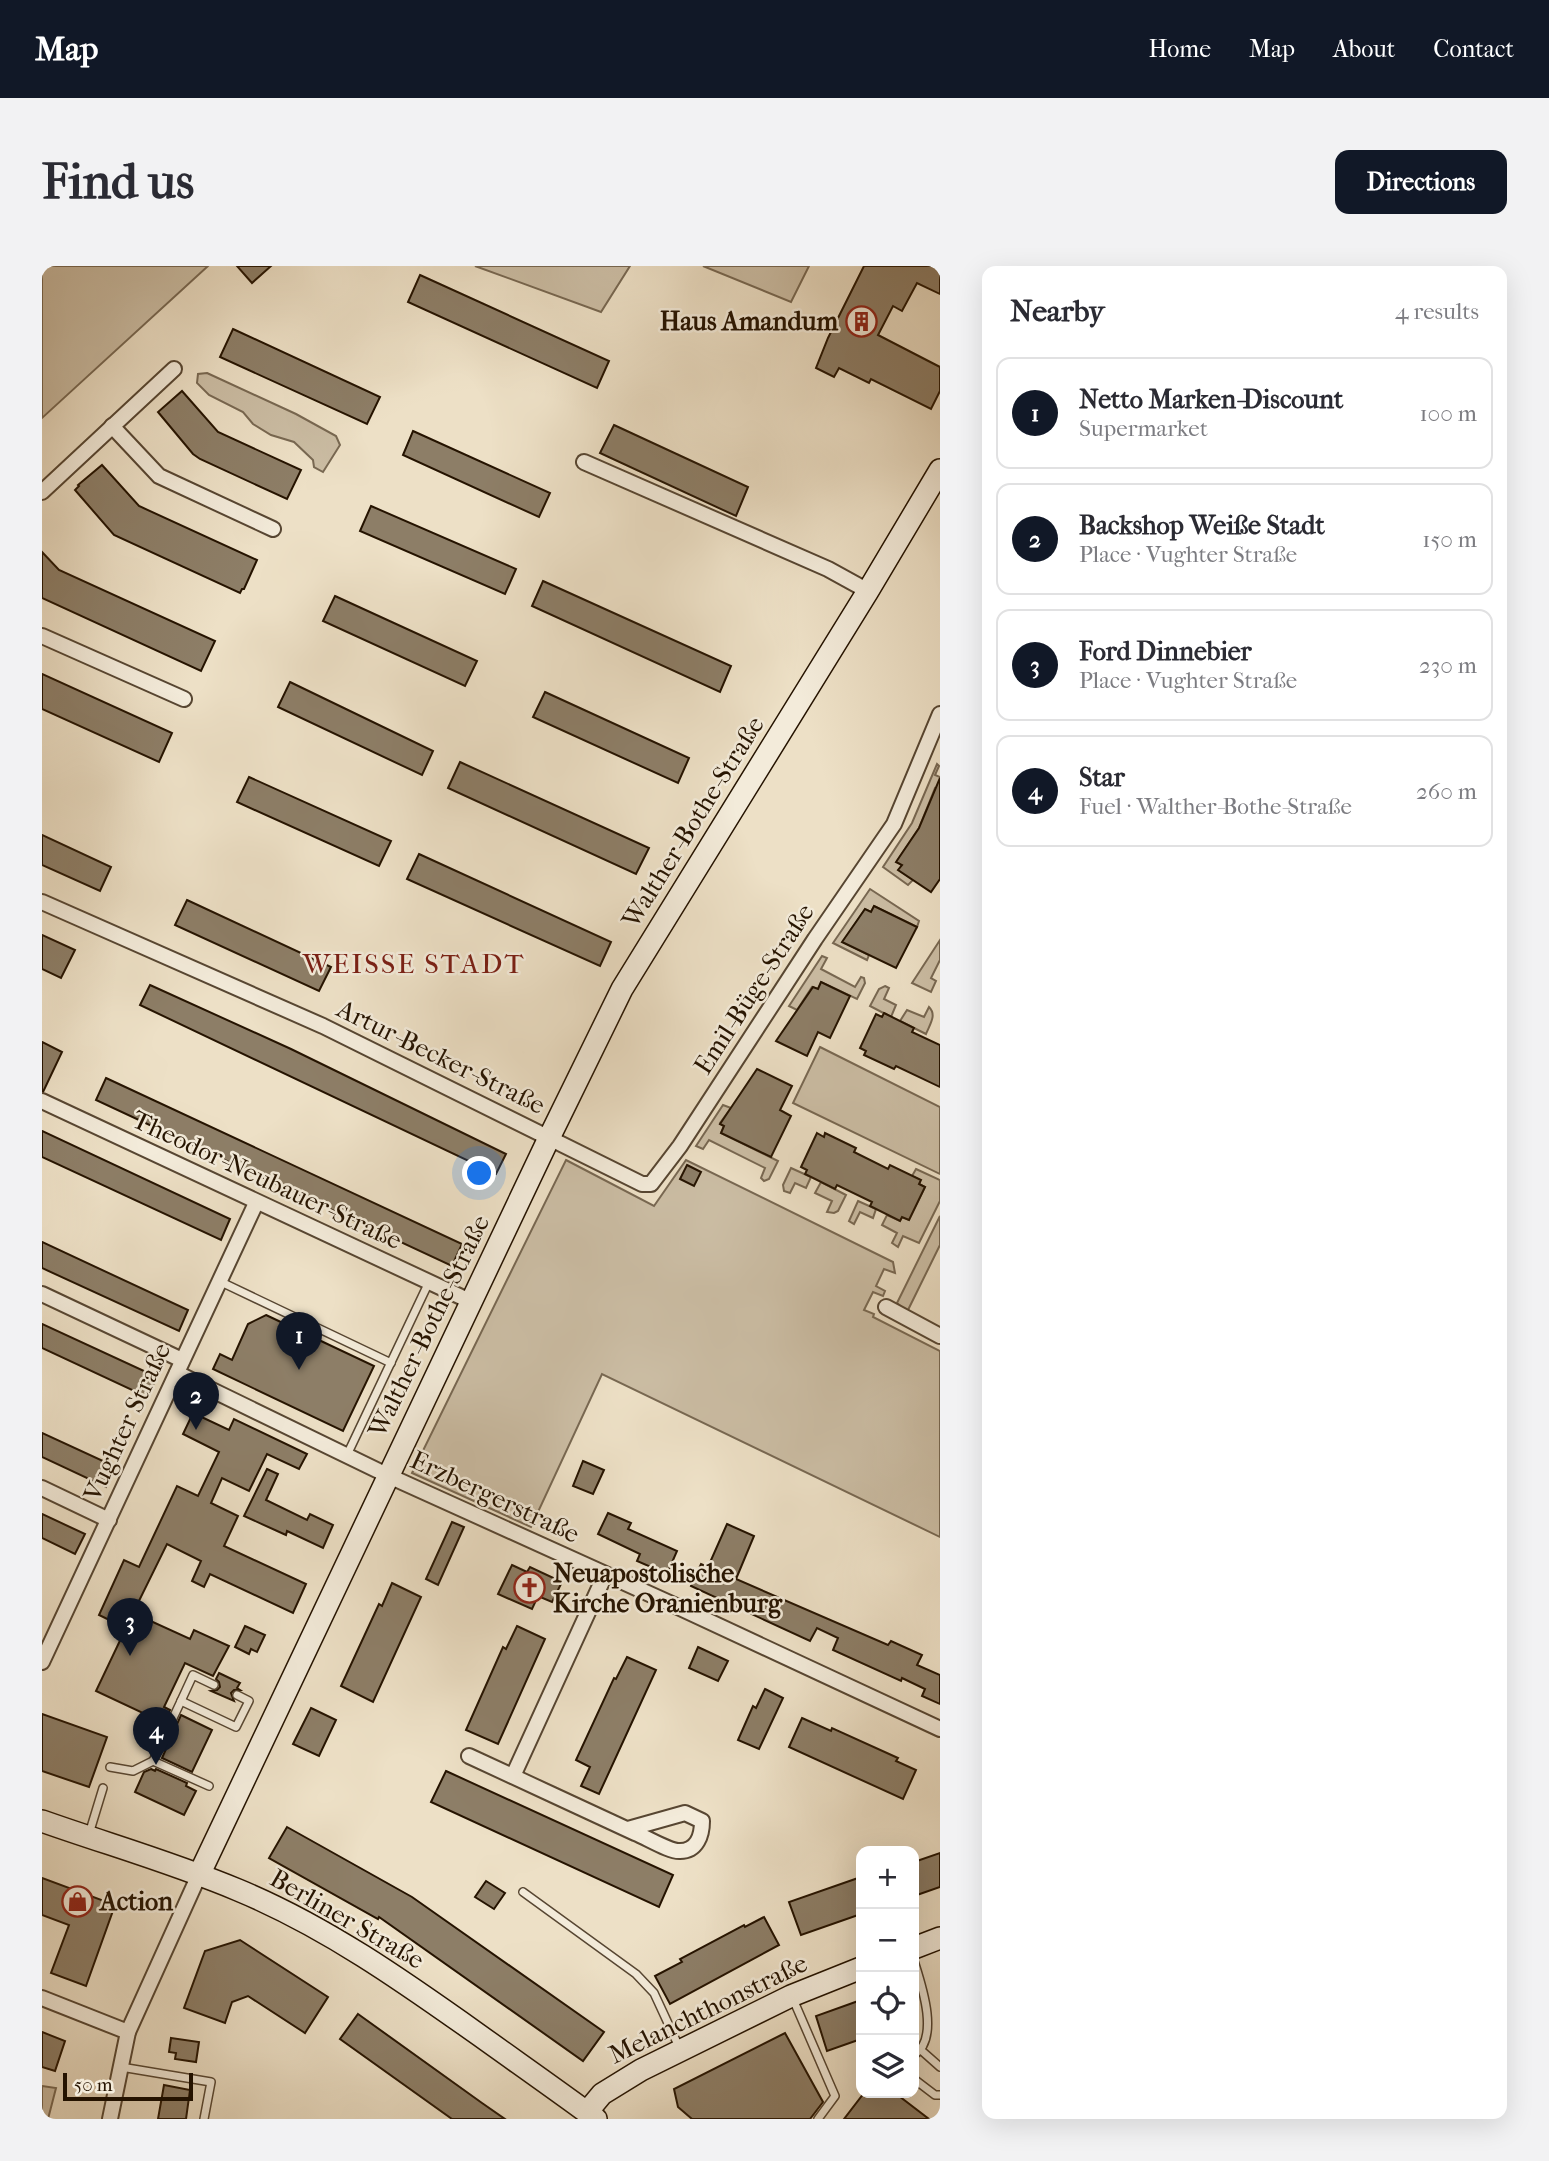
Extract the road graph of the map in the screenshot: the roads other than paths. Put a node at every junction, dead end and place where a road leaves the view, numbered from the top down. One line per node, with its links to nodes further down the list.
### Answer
1 (174, 369): 2 (street)
2 (112, 426): 5 (street); 6 (street)
3 (584, 462): 7 (street)
4 (940, 470): 7 (street, Walther-Bothe-Straße)
5 (42, 492)
6 (273, 529)
7 (868, 591): 13 (street, Walther-Bothe-Straße)
8 (42, 636): 9 (street)
9 (184, 699)
10 (940, 714): 13 (street, Emil-Büge-Straße)
11 (42, 902): 13 (street, Artur-Becker-Straße)
12 (42, 1101): 14 (street, Theodor-Neubauer-Straße)
13 (549, 1138): 18 (street, Walther-Bothe-Straße)
14 (256, 1203): 15 (street, Vughter Straße); 16 (street, Theodor-Neubauer-Straße)
15 (219, 1281): 21 (lane); 22 (street, Vughter Straße)
16 (429, 1282): 18 (street, Theodor-Neubauer-Straße); 21 (lane)
17 (42, 1294): 22 (street, Erzbergerstraße)
18 (472, 1302): 24 (street, Walther-Bothe-Straße)
19 (886, 1307): 20 (street)
20 (940, 1336)
21 (391, 1363): 23 (lane)
22 (180, 1366): 23 (street, Erzbergerstraße); 26 (street, Vughter Straße)
23 (347, 1455): 24 (street, Erzbergerstraße)
24 (389, 1476): 27 (street, Erzbergerstraße); 42 (street, Walther-Bothe-Straße)
25 (42, 1488): 26 (street)
26 (108, 1520): 28 (street, Vughter Straße)
27 (605, 1575): 32 (street, Erzbergerstraße); 36 (street)
28 (42, 1662)
29 (214, 1685): 31 (lane)
30 (237, 1696): 31 (lane)
31 (181, 1701): 34 (lane)
32 (940, 1729)
33 (469, 1756): 36 (street)
34 (153, 1761): 35 (lane); 37 (lane)
35 (110, 1767)
36 (513, 1776): 40 (street)
37 (209, 1786)
38 (103, 1788): 41 (lane)
39 (42, 1821): 41 (street, Berliner Straße)
40 (628, 1829): 40 (street)
41 (88, 1837): 42 (street, Berliner Straße)
42 (199, 1875): 50 (street, Walther-Bothe-Straße); 58 (street, Berliner Straße)
43 (523, 1892): 51 (lane)
44 (940, 1938): 45 (street)
45 (919, 1946)
46 (856, 1970): 48 (street, Melanchthonstraße)
47 (917, 1972): 52 (lane)
48 (791, 1996): 51 (street, Melanchthonstraße); 61 (lane)
49 (42, 1998): 50 (street)
50 (128, 2032): 54 (street, Walther-Bothe-Straße)
51 (680, 2051): 58 (street, Melanchthonstraße)
52 (919, 2052)
53 (919, 2054): 55 (lane)
54 (121, 2067): 59 (street, Walther-Bothe-Straße); 60 (lane)
55 (940, 2067)
56 (919, 2082): 57 (lane)
57 (940, 2095)
58 (592, 2116)
59 (110, 2119)
60 (204, 2119)
61 (818, 2119)

